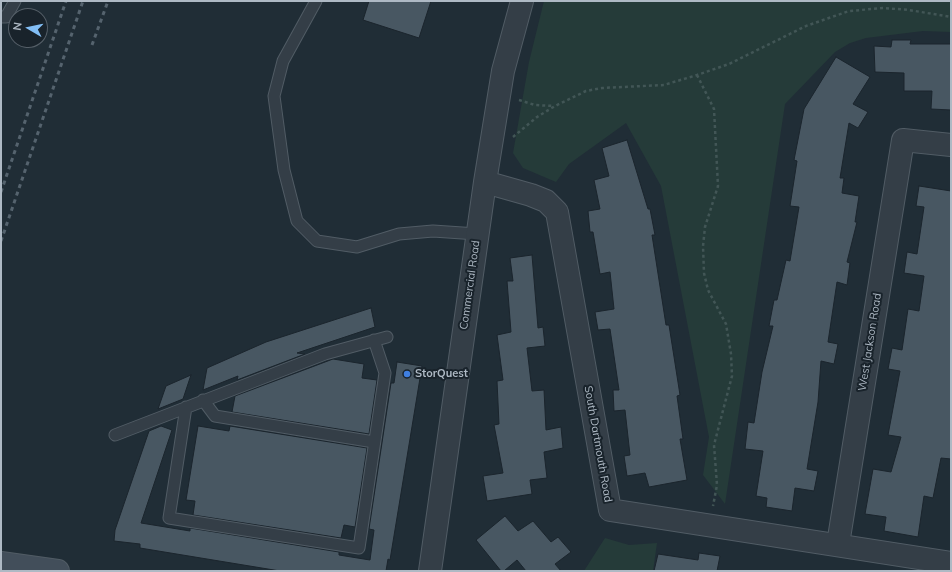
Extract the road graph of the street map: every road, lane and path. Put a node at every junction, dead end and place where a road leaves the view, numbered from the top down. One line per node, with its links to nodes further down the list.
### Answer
1 (15, 1): 4 (lane)
2 (316, 1): 12 (lane)
3 (522, 1): 11 (street, Commercial Road)
4 (1, 17)
5 (951, 18): 6 (path)
6 (696, 75): 8 (path); 19 (path)
7 (519, 100): 8 (path)
8 (555, 106): 9 (path)
9 (513, 137)
10 (951, 144): 20 (street, West Jackson Road)
11 (485, 182): 12 (street, Commercial Road); 19 (street, South Dartmouth Road)
12 (477, 234): 24 (street, Commercial Road)
13 (387, 337): 14 (lane)
14 (374, 340): 15 (lane); 18 (lane)
15 (203, 400): 16 (lane); 18 (lane)
16 (186, 407): 17 (lane); 18 (lane)
17 (114, 435)
18 (374, 442)
19 (710, 525): 20 (street, South Dartmouth Road)
20 (838, 544): 22 (street, South Dartmouth Road)
21 (1, 563): 23 (main road)
22 (951, 563)
23 (58, 571)
24 (430, 571)

